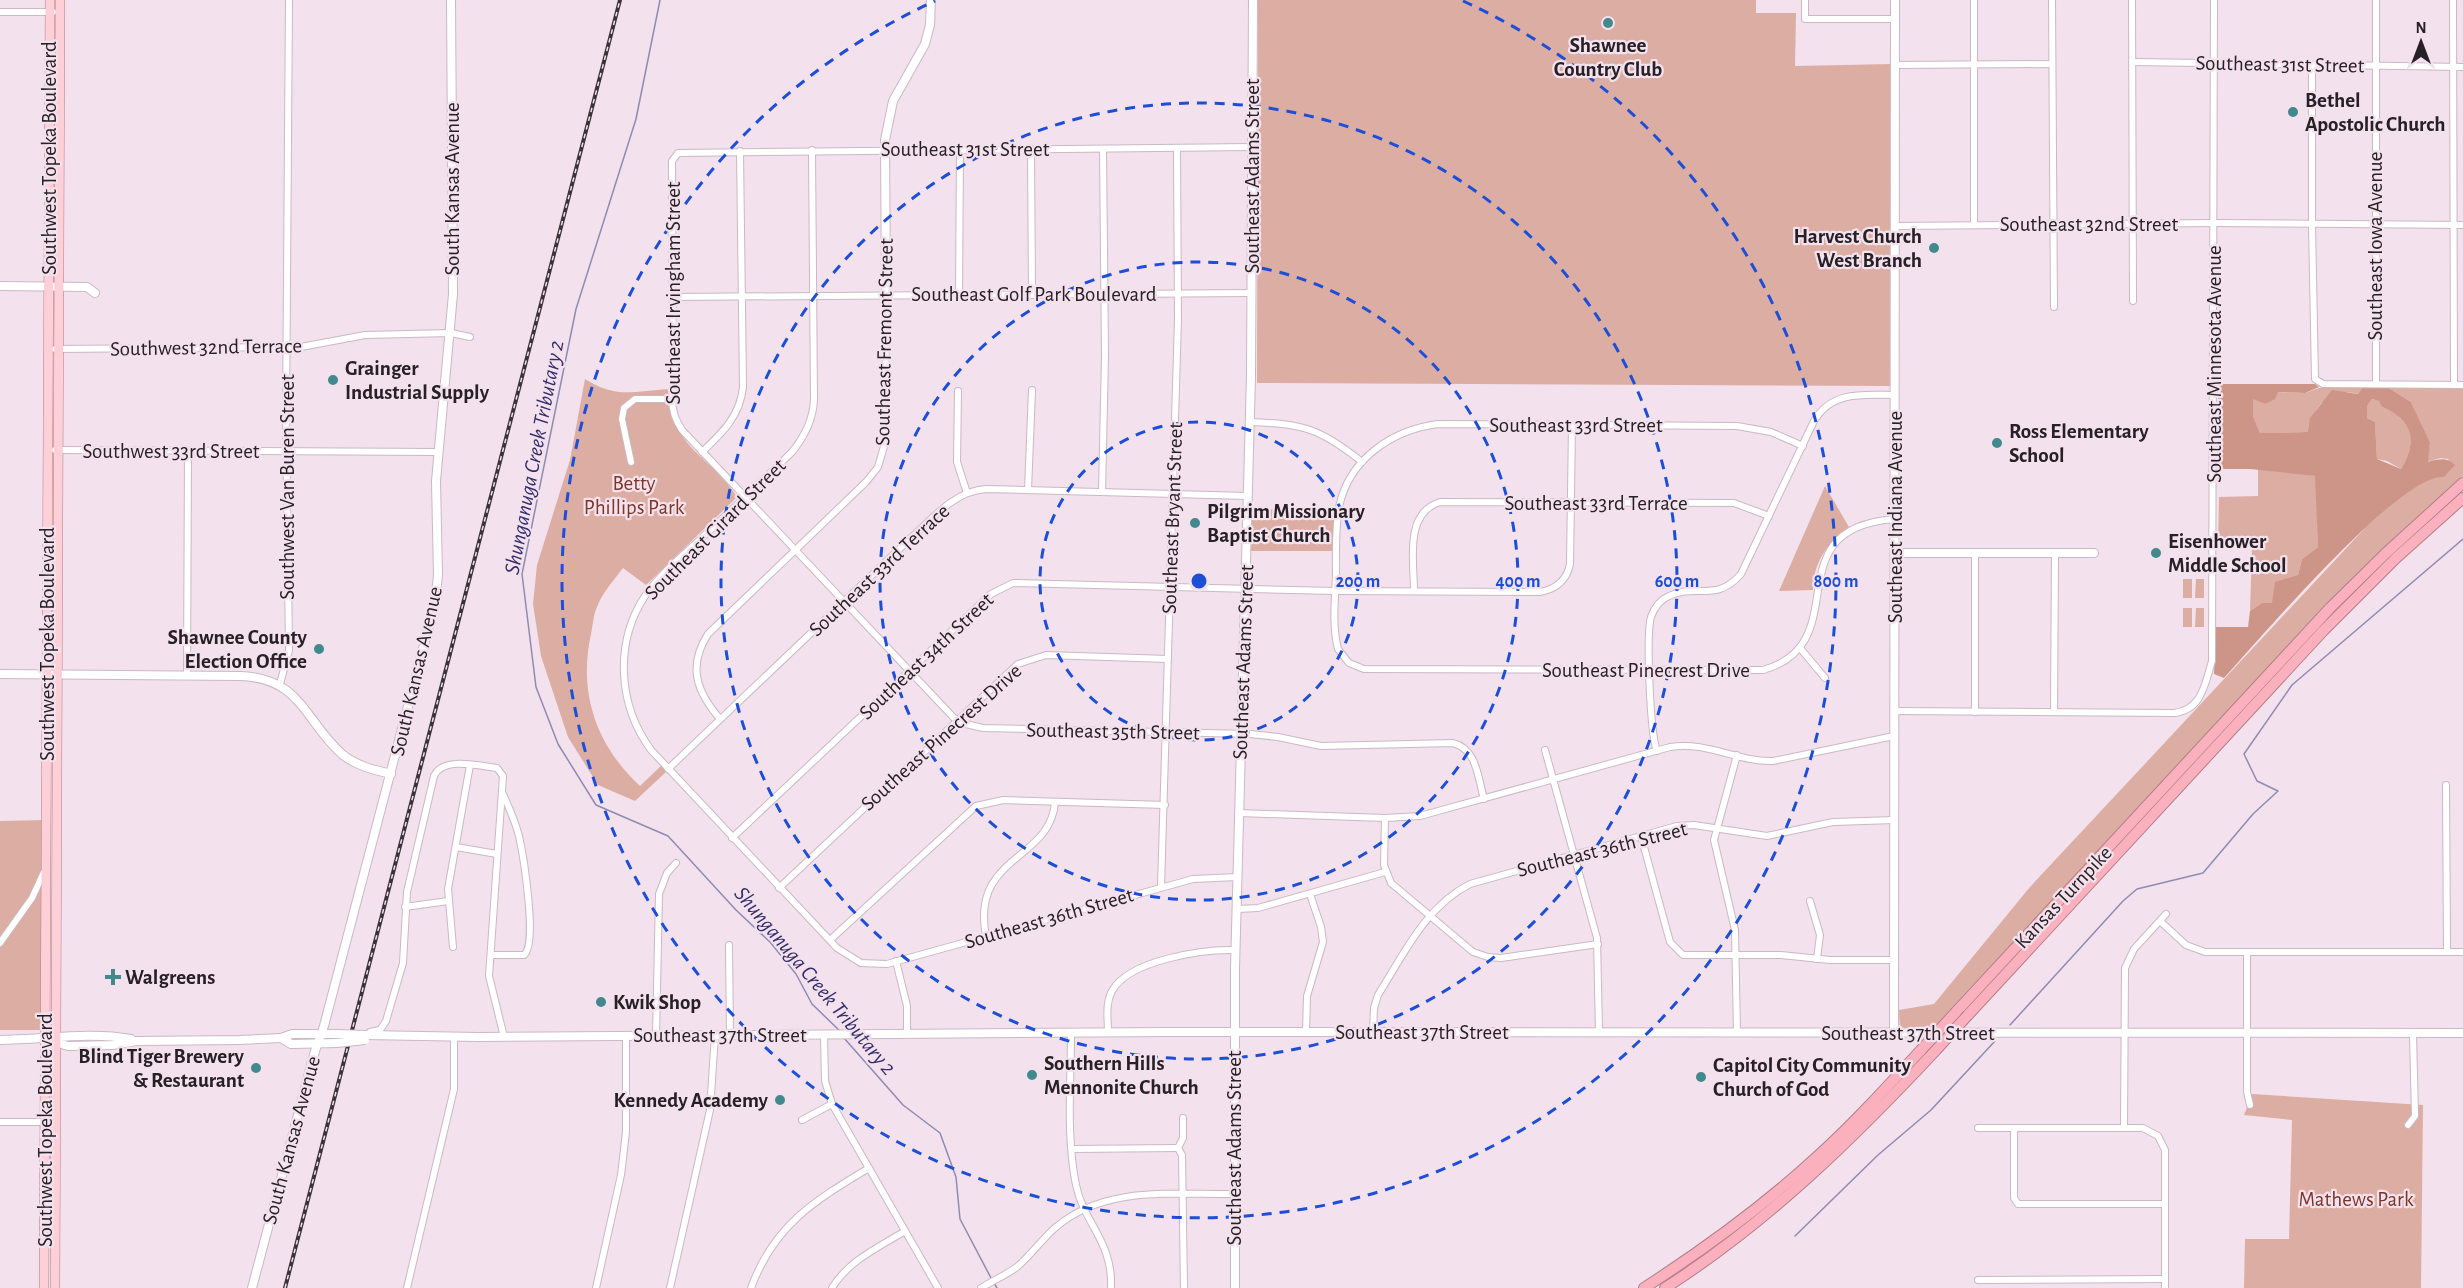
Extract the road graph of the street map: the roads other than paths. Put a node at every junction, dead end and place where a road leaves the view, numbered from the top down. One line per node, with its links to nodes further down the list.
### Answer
1 (50, 0): 16 (main road, Southwest Topeka Boulevard)
2 (60, 0): 16 (main road, Southwest Topeka Boulevard)
3 (289, 0): 61 (street, Southwest Van Buren Street)
4 (451, 0): 59 (main road, South Kansas Avenue)
5 (931, 0): 32 (main road, Southeast Fremont Street)
6 (1253, 0): 27 (main road, Southeast Adams Street)
7 (1805, 0): 17 (street)
8 (1894, 0): 17 (main road, Southeast Indiana Avenue)
9 (1974, 0): 20 (street)
10 (2052, 0): 21 (street)
11 (2132, 0): 18 (street)
12 (2214, 0): 19 (street, Southeast Minnesota Avenue)
13 (2376, 0): 24 (street, Southeast Iowa Avenue)
14 (2453, 0): 25 (street)
15 (0, 12): 16 (street)
16 (55, 12): 46 (main road, Southwest Topeka Boulevard)
17 (1894, 19): 22 (main road, Southeast Indiana Avenue)
18 (2132, 62): 19 (street, Southeast 31st Street); 41 (street)
19 (2214, 63): 23 (street, Southeast 31st Street); 36 (street, Southeast Minnesota Avenue)
20 (1974, 64): 21 (street); 22 (street); 39 (street)
21 (2052, 64): 40 (street)
22 (1895, 65): 44 (main road, Southeast Indiana Avenue)
23 (2312, 65): 24 (street, Southeast 31st Street); 37 (street)
24 (2375, 66): 25 (street, Southeast 31st Street); 38 (street, Southeast Iowa Avenue)
25 (2453, 67): 26 (street, Southeast 31st Street); 42 (street)
26 (2463, 67)
27 (1252, 147): 30 (street, Southeast 31st Street); 48 (main road, Southeast Adams Street)
28 (1031, 149): 29 (street, Southeast 31st Street); 34 (street, Southeast 31st Street); 53 (street)
29 (1103, 149): 30 (street, Southeast 31st Street); 49 (street)
30 (1177, 149): 50 (street, Southeast Bryant Street)
31 (812, 150): 32 (street, Southeast 31st Street); 33 (street, Southeast 31st Street); 54 (street, Southeast Girard Street)
32 (885, 150): 34 (street, Southeast 31st Street); 51 (main road, Southeast Fremont Street)
33 (740, 151): 35 (street, Southeast 31st Street); 56 (street)
34 (960, 151): 52 (street)
35 (678, 153): 55 (street, Southeast Irvingham Street)
36 (2215, 223): 37 (street, Southeast 32nd Street); 41 (street, Southeast 32nd Street); 112 (street, Southeast Minnesota Avenue)
37 (2312, 224): 38 (street, Southeast 32nd Street); 63 (street)
38 (2375, 224): 42 (street, Southeast 32nd Street); 63 (street, Southeast Iowa Avenue)
39 (1974, 225): 40 (street, Southeast 32nd Street); 44 (street, Southeast 32nd Street)
40 (2053, 225): 41 (street, Southeast 32nd Street); 58 (street)
41 (2133, 225): 57 (street)
42 (2454, 225): 43 (street, Southeast 32nd Street); 64 (street)
43 (2463, 225)
44 (1896, 226): 68 (main road, Southeast Indiana Avenue)
45 (0, 286): 46 (main road)
46 (53, 286): 47 (main road); 62 (main road, Southwest Topeka Boulevard)
47 (95, 293)
48 (1251, 293): 50 (street, Southeast Golf Park Boulevard); 70 (main road, Southeast Adams Street)
49 (1104, 294): 50 (street, Southeast Golf Park Boulevard); 53 (street, Southeast Golf Park Boulevard); 82 (street)
50 (1178, 294): 84 (street, Southeast Bryant Street)
51 (886, 295): 52 (street, Southeast Golf Park Boulevard); 54 (street, Southeast Golf Park Boulevard); 91 (street, Southeast Fremont Street)
52 (959, 295): 53 (street, Southeast Golf Park Boulevard)
53 (1032, 295)
54 (813, 296): 56 (street, Southeast Golf Park Boulevard); 86 (street, Southeast Girard Street)
55 (674, 297): 56 (street, Southeast Golf Park Boulevard); 69 (street, Southeast Irvingham Street)
56 (742, 297): 77 (street)
57 (2133, 301)
58 (2054, 307)
59 (451, 333): 60 (street, Southwest 32nd Terrace); 61 (street, Southwest 32nd Terrace); 76 (main road, South Kansas Avenue)
60 (470, 337)
61 (287, 348): 62 (street, Southwest 32nd Terrace); 75 (street, Southwest Van Buren Street)
62 (53, 349): 73 (main road, Southwest Topeka Boulevard)
63 (2376, 384): 64 (street)
64 (2454, 385): 65 (street)
65 (2463, 385)
66 (1032, 390): 81 (street)
67 (958, 391): 83 (street)
68 (1895, 395): 72 (street); 90 (main road, Southeast Indiana Avenue)
69 (671, 399): 77 (street, Southeast Irvingham Street); 78 (street)
70 (1250, 422): 79 (street); 85 (main road, Southeast Adams Street)
71 (1572, 425): 72 (street, Southeast 33rd Street); 79 (street, Southeast 33rd Street); 88 (street)
72 (1803, 446): 89 (street)
73 (52, 450): 74 (street, Southwest 33rd Street); 106 (main road, Southwest Topeka Boulevard)
74 (188, 451): 75 (street, Southwest 33rd Street); 107 (street)
75 (286, 451): 76 (street, Southwest 33rd Street); 109 (street, Southwest Van Buren Street)
76 (438, 452): 123 (main road, South Kansas Avenue)
77 (702, 452): 86 (street, Southeast Irvingham Street)
78 (631, 462)
79 (1362, 462): 98 (street)
80 (2463, 483): 233 (highway, Kansas Turnpike, bridge)
81 (1028, 490): 82 (street, Southeast 33rd Terrace); 83 (street, Southeast 33rd Terrace)
82 (1102, 492): 84 (street, Southeast 33rd Terrace)
83 (967, 493): 100 (street, Southeast 33rd Terrace)
84 (1173, 495): 85 (street, Southeast 33rd Terrace); 96 (street, Southeast Bryant Street)
85 (1248, 496): 97 (main road, Southeast Adams Street)
86 (745, 497): 91 (street, Southeast Irvingham Street); 122 (street, Southeast Girard Street)
87 (2463, 498): 234 (highway, Kansas Turnpike, bridge)
88 (1571, 503): 89 (street, Southeast 33rd Terrace); 99 (street, Southeast 34th Street); 99 (street, Southeast 33rd Terrace)
89 (1769, 516): 104 (street)
90 (1894, 519): 93 (main road, Southeast Indiana Avenue); 101 (street, Southeast Pinecrest Drive)
91 (794, 549): 100 (street, Southeast Irvingham Street); 113 (street, Southeast Fremont Street)
92 (2055, 552): 94 (main road); 95 (main road); 112 (street)
93 (1895, 553): 94 (main road); 110 (main road, Southeast Indiana Avenue)
94 (1975, 553): 111 (street)
95 (2094, 553)
96 (1170, 586): 97 (street, Southeast 34th Street); 102 (street, Southeast Bryant Street); 103 (street, Southeast 34th Street)
97 (1245, 589): 98 (street, Southeast 34th Street); 116 (main road, Southeast Adams Street)
98 (1335, 591): 99 (street, Southeast 34th Street); 104 (street, Southeast Pinecrest Drive)
99 (1414, 591)
100 (844, 602): 103 (street, Southeast Irvingham Street); 113 (street, Southeast 33rd Terrace)
101 (1800, 648): 104 (street, Southeast Pinecrest Drive); 108 (street)
102 (1168, 659): 114 (street, Southeast Pinecrest Drive); 115 (street, Southeast Bryant Street)
103 (910, 670): 114 (street, Southeast Irvingham Street); 135 (street, Southeast 34th Street)
104 (1651, 671): 119 (street)
105 (0, 674): 106 (main road)
106 (52, 675): 107 (main road); 139 (main road, Southwest Topeka Boulevard); 197 (main road, Southwest Topeka Boulevard)
107 (187, 676): 109 (main road)
108 (1825, 678)
109 (280, 684): 123 (main road)
110 (1894, 711): 111 (street); 117 (main road, Southeast Indiana Avenue)
111 (1975, 712): 112 (street)
112 (2054, 712)
113 (720, 719): 122 (street, Southeast 33rd Terrace)
114 (957, 720): 115 (street, Southeast 35th Street); 144 (street, Southeast Pinecrest Drive)
115 (1166, 733): 116 (street, Southeast 35th Street); 129 (street, Southeast Bryant Street)
116 (1241, 735): 127 (street, Southeast 35th Street); 130 (main road, Southeast Adams Street)
117 (1894, 736): 120 (street); 132 (main road, Southeast Indiana Avenue)
118 (1545, 750): 124 (street)
119 (1657, 751): 120 (street); 124 (street)
120 (1737, 755): 133 (street)
121 (470, 765): 126 (street); 136 (street); 148 (street)
122 (668, 769): 135 (street, Southeast Girard Street)
123 (391, 774): 181 (main road, South Kansas Avenue)
124 (1555, 779): 127 (street); 138 (street)
125 (2446, 784): 161 (street)
126 (502, 792): 137 (street); 163 (street)
127 (1484, 799): 131 (street)
128 (1055, 802): 129 (street); 153 (street); 154 (street)
129 (1165, 805): 143 (street, Southeast Bryant Street)
130 (1239, 813): 131 (street); 142 (main road, Southeast Adams Street)
131 (1385, 818): 141 (street)
132 (1894, 820): 133 (street, Southeast 36th Street); 166 (main road, Southeast Indiana Avenue)
133 (1716, 828): 134 (street, Southeast 36th Street); 164 (street)
134 (1641, 836): 138 (street, Southeast 36th Street); 164 (street)
135 (732, 838): 144 (street, Southeast Girard Street)
136 (456, 847): 137 (street); 146 (street)
137 (497, 854): 163 (street)
138 (1575, 854): 151 (street, Southeast 36th Street); 156 (street)
139 (46, 863): 155 (street); 195 (main road, Southwest Topeka Boulevard)
140 (676, 863): 189 (street)
141 (1385, 872): 145 (street); 151 (street)
142 (1238, 877): 143 (street, Southeast 36th Street); 149 (main road, Southeast Adams Street)
143 (1161, 887): 153 (street, Southeast 36th Street)
144 (779, 888): 154 (street, Southeast Girard Street)
145 (1310, 894): 149 (street); 172 (street)
146 (448, 901): 148 (street); 158 (street)
147 (1810, 901): 165 (street)
148 (405, 907): 169 (street)
149 (1237, 909): 159 (main road, Southeast Adams Street)
150 (2166, 914): 152 (street)
151 (1429, 916): 156 (street); 173 (street, Southeast 36th Street)
152 (2160, 921): 160 (street); 178 (street)
153 (986, 936): 167 (street, Southeast 36th Street)
154 (830, 940): 168 (street, Southeast Girard Street)
155 (0, 943)
156 (1598, 944): 176 (street)
157 (729, 945): 185 (street)
158 (453, 947)
159 (1236, 950): 170 (street); 171 (main road, Southeast Adams Street)
160 (2247, 952): 161 (street); 174 (street)
161 (2447, 952): 162 (street)
162 (2463, 952)
163 (492, 956): 192 (street)
164 (1738, 956): 165 (street); 177 (street)
165 (1817, 959): 166 (street)
166 (1894, 960): 183 (main road, Southeast Indiana Avenue)
167 (896, 961): 168 (street, Southeast 36th Street); 182 (street)
168 (861, 963)
169 (386, 1021): 187 (street); 190 (street)
170 (1108, 1032): 171 (main road, Southeast 37th Street); 175 (main road, Southeast 37th Street)
171 (1234, 1032): 172 (main road, Southeast 37th Street); 213 (main road, Southeast Adams Street)
172 (1306, 1032): 173 (main road, Southeast 37th Street)
173 (1373, 1032): 176 (main road, Southeast 37th Street)
174 (2247, 1032): 178 (main road, Southeast 37th Street); 179 (main road, Southeast 37th Street); 200 (street)
175 (1071, 1033): 182 (main road, Southeast 37th Street); 211 (street)
176 (1599, 1033): 177 (main road, Southeast 37th Street)
177 (1737, 1033): 183 (main road, Southeast 37th Street)
178 (2124, 1033): 183 (main road, Southeast 37th Street); 209 (street)
179 (2413, 1033): 180 (main road, Southeast 37th Street); 206 (street)
180 (2463, 1033)
181 (321, 1034): 193 (main road); 194 (main road); 198 (main road, South Kansas Avenue)
182 (907, 1034): 186 (main road, Southeast 37th Street)
183 (1894, 1034)
184 (715, 1035): 185 (main road, Southeast 37th Street); 189 (main road, Southeast 37th Street); 225 (street)
185 (730, 1035): 186 (main road, Southeast 37th Street)
186 (827, 1035): 199 (street)
187 (364, 1036): 190 (main road, Southeast 37th Street); 194 (main road, Southeast 37th Street, bridge)
188 (626, 1036): 189 (main road, Southeast 37th Street); 192 (main road, Southeast 37th Street); 224 (street)
189 (656, 1036)
190 (398, 1037): 191 (main road, Southeast 37th Street)
191 (454, 1037): 192 (main road, Southeast 37th Street); 223 (street)
192 (504, 1037)
193 (281, 1038): 197 (main road); 198 (main road)
194 (337, 1038): 198 (main road)
195 (45, 1039): 196 (main road); 197 (main road); 204 (main road, Southwest Topeka Boulevard)
196 (0, 1040)
197 (56, 1040): 205 (main road, Southwest Topeka Boulevard)
198 (317, 1044): 222 (main road, South Kansas Avenue)
199 (832, 1104): 202 (street); 212 (street)
200 (2250, 1105)
201 (1183, 1118): 210 (street)
202 (802, 1120)
203 (0, 1122): 204 (street)
204 (45, 1122): 205 (street); 220 (main road, Southwest Topeka Boulevard)
205 (56, 1122): 221 (main road, Southwest Topeka Boulevard)
206 (2409, 1125)
207 (1978, 1128): 208 (street)
208 (2014, 1128): 209 (street); 215 (street)
209 (2124, 1128): 215 (street)
210 (1178, 1148): 211 (street); 214 (street)
211 (1072, 1149): 216 (street)
212 (869, 1168): 217 (street); 226 (street)
213 (1234, 1194): 214 (street); 232 (main road, Southeast Adams Street)
214 (1184, 1195): 216 (street); 231 (street)
215 (2164, 1204): 218 (street)
216 (1085, 1208): 229 (street); 230 (street)
217 (905, 1231): 227 (street); 228 (street)
218 (2165, 1279): 219 (street); 235 (street)
219 (1978, 1280)
220 (44, 1288)
221 (55, 1288)
222 (252, 1288)
223 (407, 1288)
224 (596, 1288)
225 (670, 1288)
226 (751, 1288)
227 (832, 1288)
228 (938, 1288)
229 (981, 1288)
230 (1111, 1288)
231 (1184, 1288)
232 (1234, 1288)
233 (1644, 1288)
234 (1665, 1288)
235 (2165, 1288)

